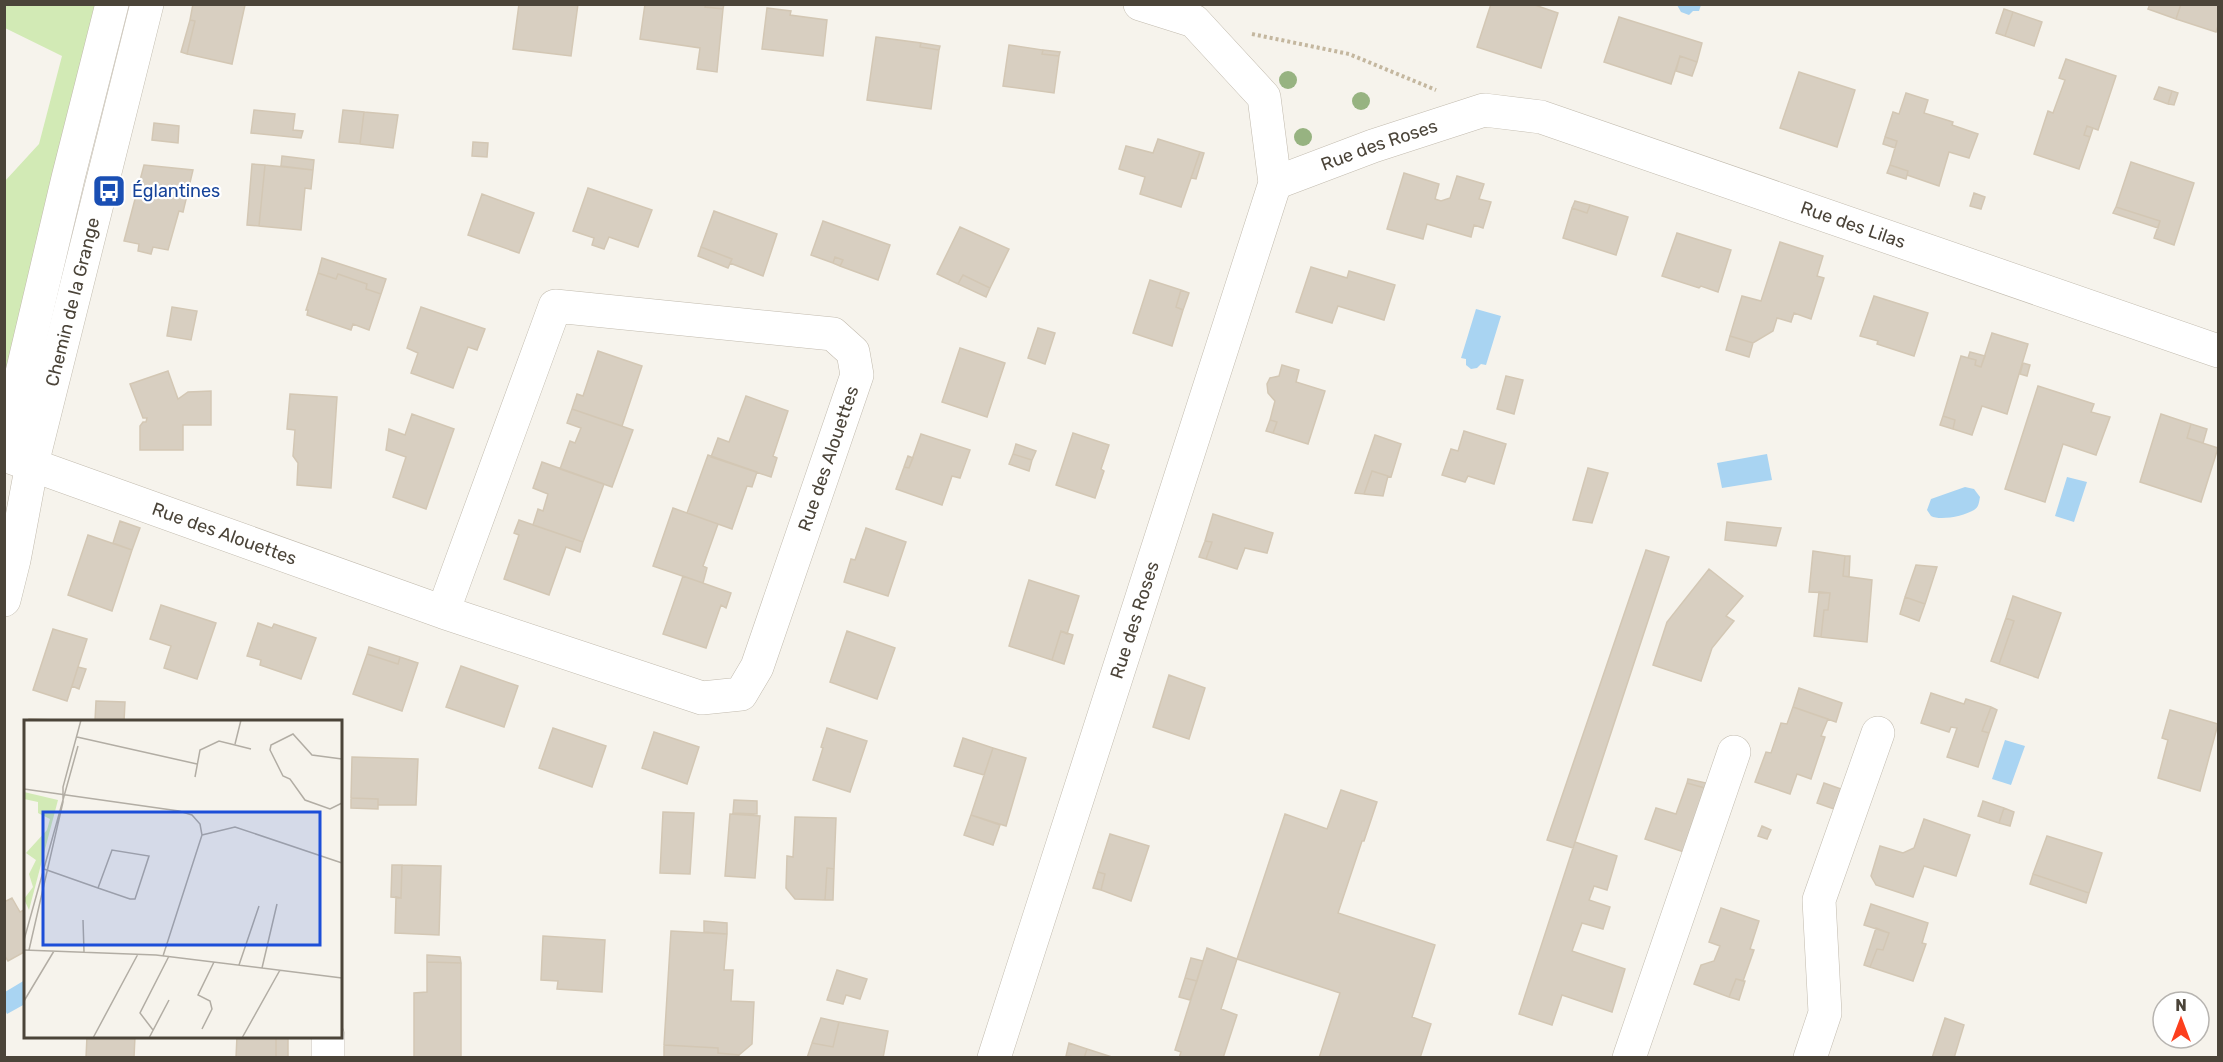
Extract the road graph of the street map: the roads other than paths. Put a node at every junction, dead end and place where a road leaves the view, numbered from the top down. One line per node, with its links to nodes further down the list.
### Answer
1 (112, 4): 7 (street, Chemin de la Grange)
2 (147, 4): 7 (street, Chemin de la Grange)
3 (1140, 4): 5 (street, Rue des Roses)
4 (1484, 110): 5 (street, Rue des Roses); 6 (street, Rue des Lilas)
5 (1275, 183): 14 (street, Rue des Roses)
6 (2218, 351)
7 (14, 456): 8 (street, Chemin de la Grange); 9 (street, Rue des Alouettes)
8 (4, 600)
9 (443, 612): 9 (street, Rue des Alouettes)
10 (1878, 733): 16 (street)
11 (1734, 752): 15 (street)
12 (328, 1038): 13 (street)
13 (328, 1058)
14 (994, 1058)
15 (1629, 1058)
16 (1810, 1058)

